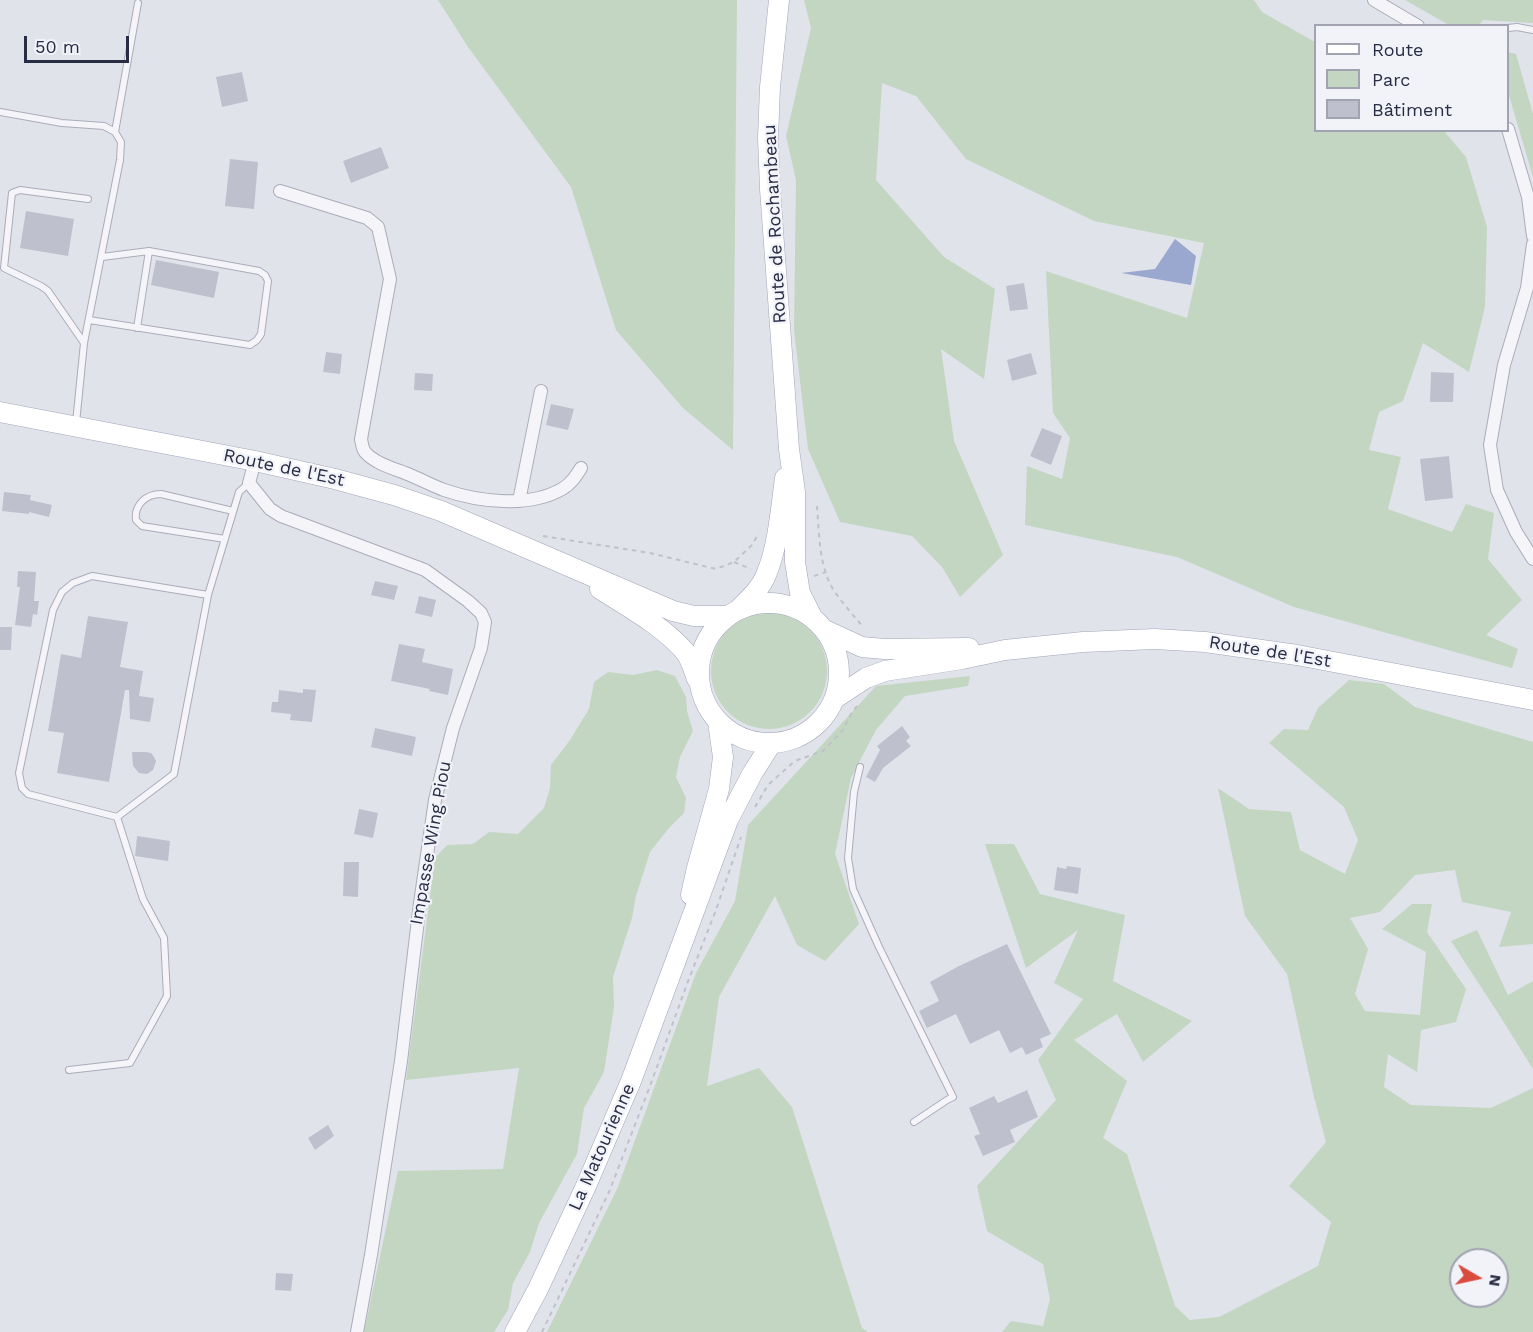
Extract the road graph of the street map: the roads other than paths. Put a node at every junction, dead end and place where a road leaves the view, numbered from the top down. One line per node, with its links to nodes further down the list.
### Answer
1 (779, 0): 22 (main road, Route de Rochambeau)
2 (1374, 0): 4 (street)
3 (138, 3): 8 (lane)
4 (1415, 24)
5 (1509, 28): 6 (lane)
6 (1533, 30)
7 (0, 112): 8 (lane)
8 (115, 132): 15 (lane)
9 (1509, 132): 12 (street)
10 (280, 191): 26 (street)
11 (88, 199): 18 (lane)
12 (1533, 236)
13 (1533, 244): 31 (street)
14 (149, 251): 15 (lane); 17 (lane); 17 (lane)
15 (102, 257): 16 (lane)
16 (89, 320): 17 (lane); 18 (lane)
17 (137, 327)
18 (84, 343): 21 (lane)
19 (541, 391): 27 (street)
20 (0, 412): 21 (main road, Route de l'Est)
21 (75, 427): 23 (main road, Route de l'Est)
22 (789, 448): 34 (main road, Route de Rochambeau); 35 (main road, Route de Rochambeau)
23 (255, 461): 25 (street); 29 (main road, Route de l'Est)
24 (581, 468): 27 (street)
25 (249, 483): 28 (lane); 47 (street, Impasse Wing Piou)
26 (445, 490): 27 (street); 29 (street)
27 (519, 501)
28 (233, 511): 30 (lane); 30 (lane)
29 (441, 511): 32 (main road, Route de l'Est)
30 (225, 539): 33 (lane)
31 (1533, 559)
32 (558, 561): 34 (main road, Route de l'Est); 37 (main road, Route de l'Est)
33 (208, 595): 43 (lane); 43 (lane)
34 (734, 613): 35 (main road); 37 (main road)
35 (819, 624): 36 (main road, Route de l'Est); 38 (main road)
36 (1005, 650): 38 (main road, Route de l'Est); 39 (main road, Route de l'Est)
37 (700, 684): 40 (main road)
38 (834, 699): 41 (main road)
39 (1533, 700)
40 (718, 722): 41 (main road); 44 (main road, La Matourienne)
41 (771, 744): 44 (main road, La Matourienne)
42 (860, 768): 46 (lane)
43 (117, 817): 45 (lane)
44 (677, 956): 48 (main road, La Matourienne)
45 (69, 1070)
46 (914, 1122)
47 (357, 1332)
48 (515, 1332)

